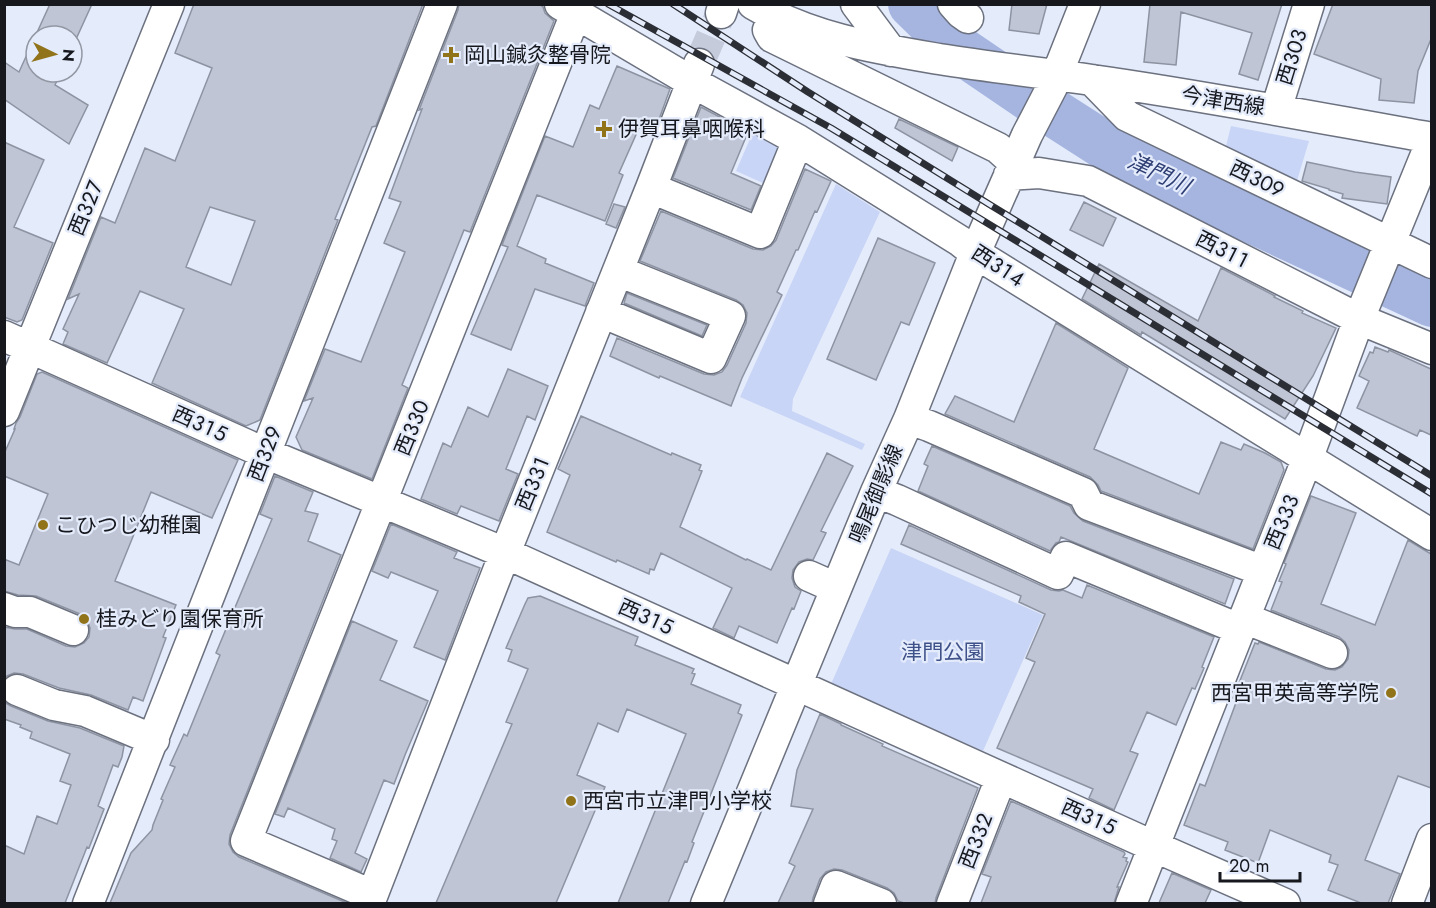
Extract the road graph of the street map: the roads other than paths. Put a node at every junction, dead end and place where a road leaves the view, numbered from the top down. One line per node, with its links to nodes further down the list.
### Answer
1 (169, 4): 23 (street, 西３２７)
2 (442, 4): 27 (street, 西３２９)
3 (856, 4): 8 (street)
4 (1085, 4): 11 (street, 鳴尾御影線)
5 (1309, 4): 12 (street, 西３０３)
6 (568, 9): 9 (street, 西３１４); 30 (street, 西３３０)
7 (764, 11): 8 (street); 15 (street)
8 (906, 53): 11 (street, 今津西線)
9 (695, 73): 14 (street, 西３１４); 16 (street, 西３３１)
10 (1092, 80): 11 (street, 今津西線); 12 (street, 今津西線); 17 (street, 西３０９)
11 (1054, 82): 15 (street, 鳴尾御影線)
12 (1276, 110): 13 (street, 今津西線)
13 (1431, 139): 17 (street, 西３３３)
14 (798, 140): 16 (street); 18 (street, 西３１４)
15 (1011, 171): 18 (street, 鳴尾御影線); 22 (street, 西３１１)
16 (651, 188): 20 (street, 西３３１)
17 (1387, 250): 19 (street, 西３０９); 22 (street, 西３３３)
18 (975, 253): 26 (street, 鳴尾御影線); 28 (street, 西３１４)
19 (1431, 262)
20 (618, 271): 21 (street, 西３３１); 21 (street)
21 (601, 312): 32 (street, 西３３１)
22 (1359, 318): 24 (street, 西３１１); 28 (street, 西３３３)
23 (17, 341): 25 (street, 西３２７); 27 (street, 西３１５)
24 (1431, 349)
25 (4, 411)
26 (909, 419): 29 (street, 鳴尾御影線); 33 (street)
27 (265, 453): 30 (street, 西３１５); 42 (street, 西３２９)
28 (1308, 457): 31 (street, 西３１４); 33 (street, 西３３３)
29 (876, 492): 35 (street, 鳴尾御影線); 37 (street)
30 (382, 502): 32 (street, 西３１５); 46 (street, 西３３０)
31 (1431, 535)
32 (505, 553): 40 (street, 西３１５); 46 (street, 西３３１)
33 (1263, 571): 37 (street, 西３３３)
34 (809, 576): 35 (street)
35 (836, 588): 40 (street, 鳴尾御影線)
36 (4, 608): 38 (street)
37 (1242, 623): 39 (street); 45 (street, 西３３３)
38 (72, 630)
39 (1332, 653)
40 (795, 685): 43 (street, 西３１５); 48 (street, 鳴尾御影線)
41 (17, 690): 42 (street)
42 (154, 740): 47 (street, 西３２９)
43 (1001, 778): 45 (street, 西３１５); 51 (street, 西３３２)
44 (1431, 839): 54 (street)
45 (1153, 846): 52 (street, 西３３３); 53 (street, 西３１５)
46 (371, 899)
47 (88, 903)
48 (706, 903)
49 (829, 903): 50 (street)
50 (881, 903)
51 (951, 903)
52 (1131, 903)
53 (1285, 903)
54 (1407, 903)

